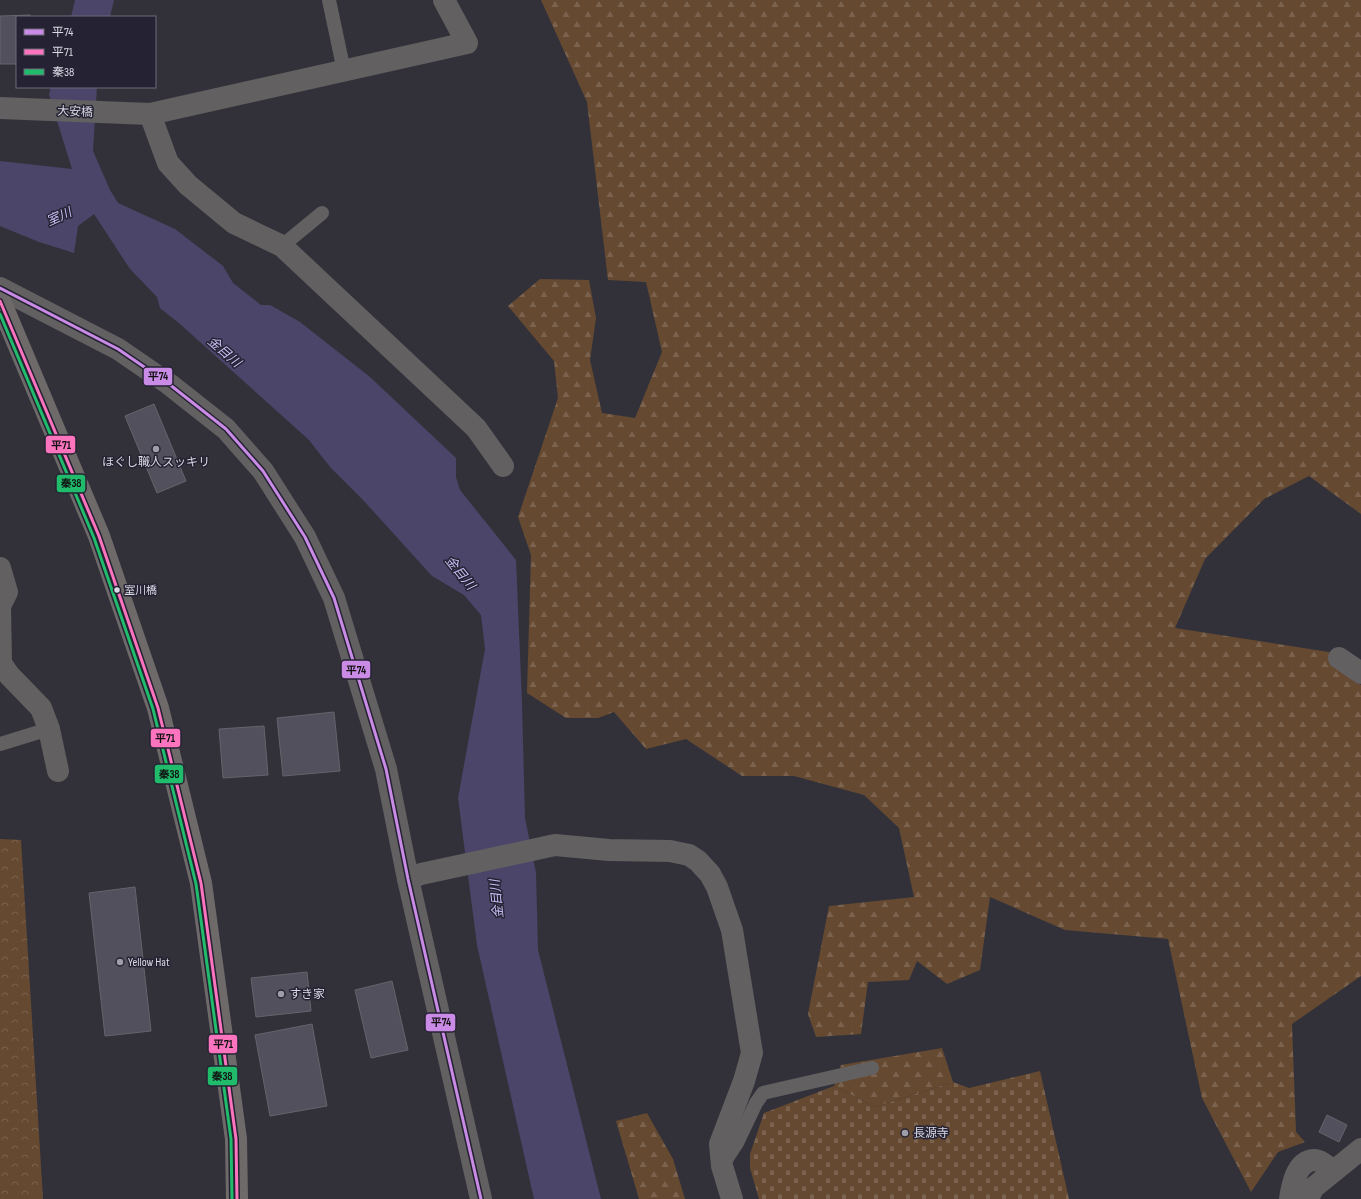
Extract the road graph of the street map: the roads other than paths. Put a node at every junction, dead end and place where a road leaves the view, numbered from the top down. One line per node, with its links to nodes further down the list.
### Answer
1 (329, 0): 3 (lane)
2 (444, 0): 3 (street, 大安橋)
3 (344, 71): 5 (street, 大安橋)
4 (6, 109): 5 (street, 大安橋)
5 (144, 114): 7 (street)
6 (322, 213): 7 (lane)
7 (282, 246): 10 (street)
8 (0, 288): 17 (street)
9 (0, 301): 22 (main road)
10 (503, 466)
11 (0, 568): 14 (street)
12 (1339, 658): 13 (street)
13 (1361, 673)
14 (49, 729): 15 (lane); 16 (street)
15 (0, 744)
16 (58, 771)
17 (414, 877): 20 (street); 23 (street)
18 (872, 1068): 20 (lane)
19 (1361, 1149): 21 (street)
20 (722, 1166): 24 (street)
21 (1333, 1171): 25 (street); 26 (street)
22 (237, 1199)
23 (481, 1199)
24 (732, 1199)
25 (1290, 1199)
26 (1308, 1199)

